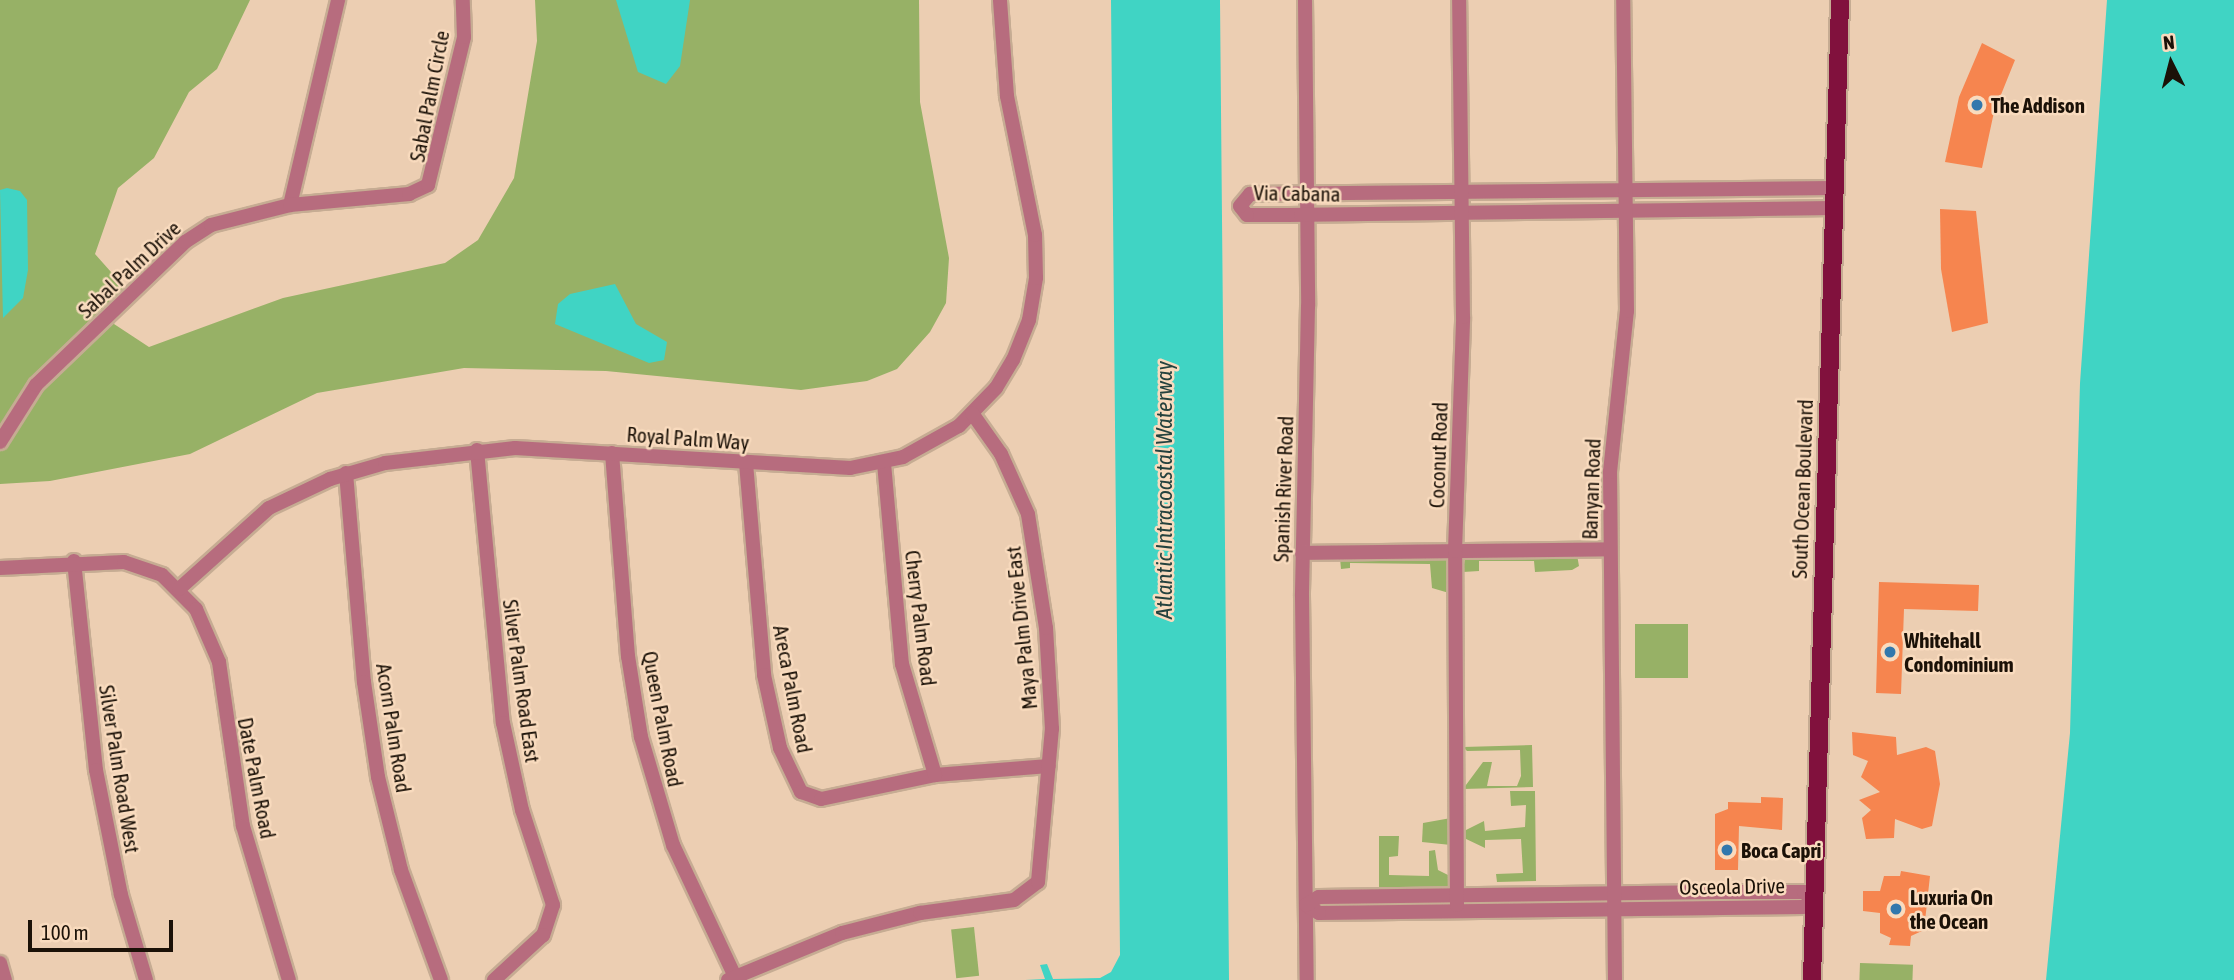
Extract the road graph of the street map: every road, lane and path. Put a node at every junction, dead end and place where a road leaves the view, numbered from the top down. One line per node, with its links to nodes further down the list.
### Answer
1 (338, 0): 12 (street)
2 (463, 0): 12 (street, Sabal Palm Circle)
3 (1000, 0): 17 (street, Royal Palm Way)
4 (1305, 0): 11 (street, Spanish River Road)
5 (1459, 0): 10 (street, Coconut Road)
6 (1623, 0): 9 (street, Banyan Road)
7 (1840, 0): 8 (main road, South Ocean Boulevard)
8 (1833, 188): 9 (street, Via Cabana); 13 (main road, South Ocean Boulevard)
9 (1626, 189): 10 (street, Via Cabana); 14 (street, Banyan Road)
10 (1462, 191): 11 (street, Via Cabana); 15 (street, Coconut Road)
11 (1308, 193): 16 (street, Spanish River Road); 16 (street, Via Cabana)
12 (290, 205): 18 (street, Sabal Palm Drive)
13 (1833, 208): 14 (street, Via Cabana); 32 (main road, South Ocean Boulevard)
14 (1626, 211): 15 (street, Via Cabana); 24 (street, Banyan Road)
15 (1462, 213): 16 (street, Via Cabana); 25 (street, Coconut Road)
16 (1308, 215): 26 (street, Spanish River Road)
17 (972, 413): 22 (street, Royal Palm Way); 30 (street, Maya Palm Drive East)
18 (0, 442)
19 (477, 450): 20 (street, Royal Palm Way); 23 (street, Royal Palm Way); 42 (street, Silver Palm Road East)
20 (612, 453): 21 (street, Royal Palm Way); 37 (street, Queen Palm Road)
21 (746, 463): 22 (street, Royal Palm Way); 31 (street, Areca Palm Road)
22 (884, 463): 31 (street, Cherry Palm Road)
23 (346, 473): 29 (street, Royal Palm Way); 41 (street, Acorn Palm Road)
24 (1610, 549): 25 (street); 33 (street, Banyan Road)
25 (1455, 551): 26 (street); 34 (street, Coconut Road)
26 (1302, 553): 35 (street, Spanish River Road)
27 (74, 561): 28 (street); 29 (street); 39 (street, Silver Palm Road West)
28 (0, 568)
29 (179, 589): 40 (street, Date Palm Road)
30 (1049, 766): 31 (street, Areca Palm Road); 37 (street, Maya Palm Drive East)
31 (935, 775)
32 (1814, 900): 33 (street, Osceola Drive); 45 (main road, South Ocean Boulevard)
33 (1614, 901): 34 (street, Osceola Drive); 44 (street, Banyan Road)
34 (1457, 903): 35 (street, Osceola Drive)
35 (1306, 905): 43 (street, Spanish River Road)
36 (0, 963): 38 (street)
37 (732, 978)
38 (5, 980)
39 (146, 980)
40 (289, 980)
41 (441, 980)
42 (494, 980)
43 (1307, 980)
44 (1615, 980)
45 (1812, 980)

